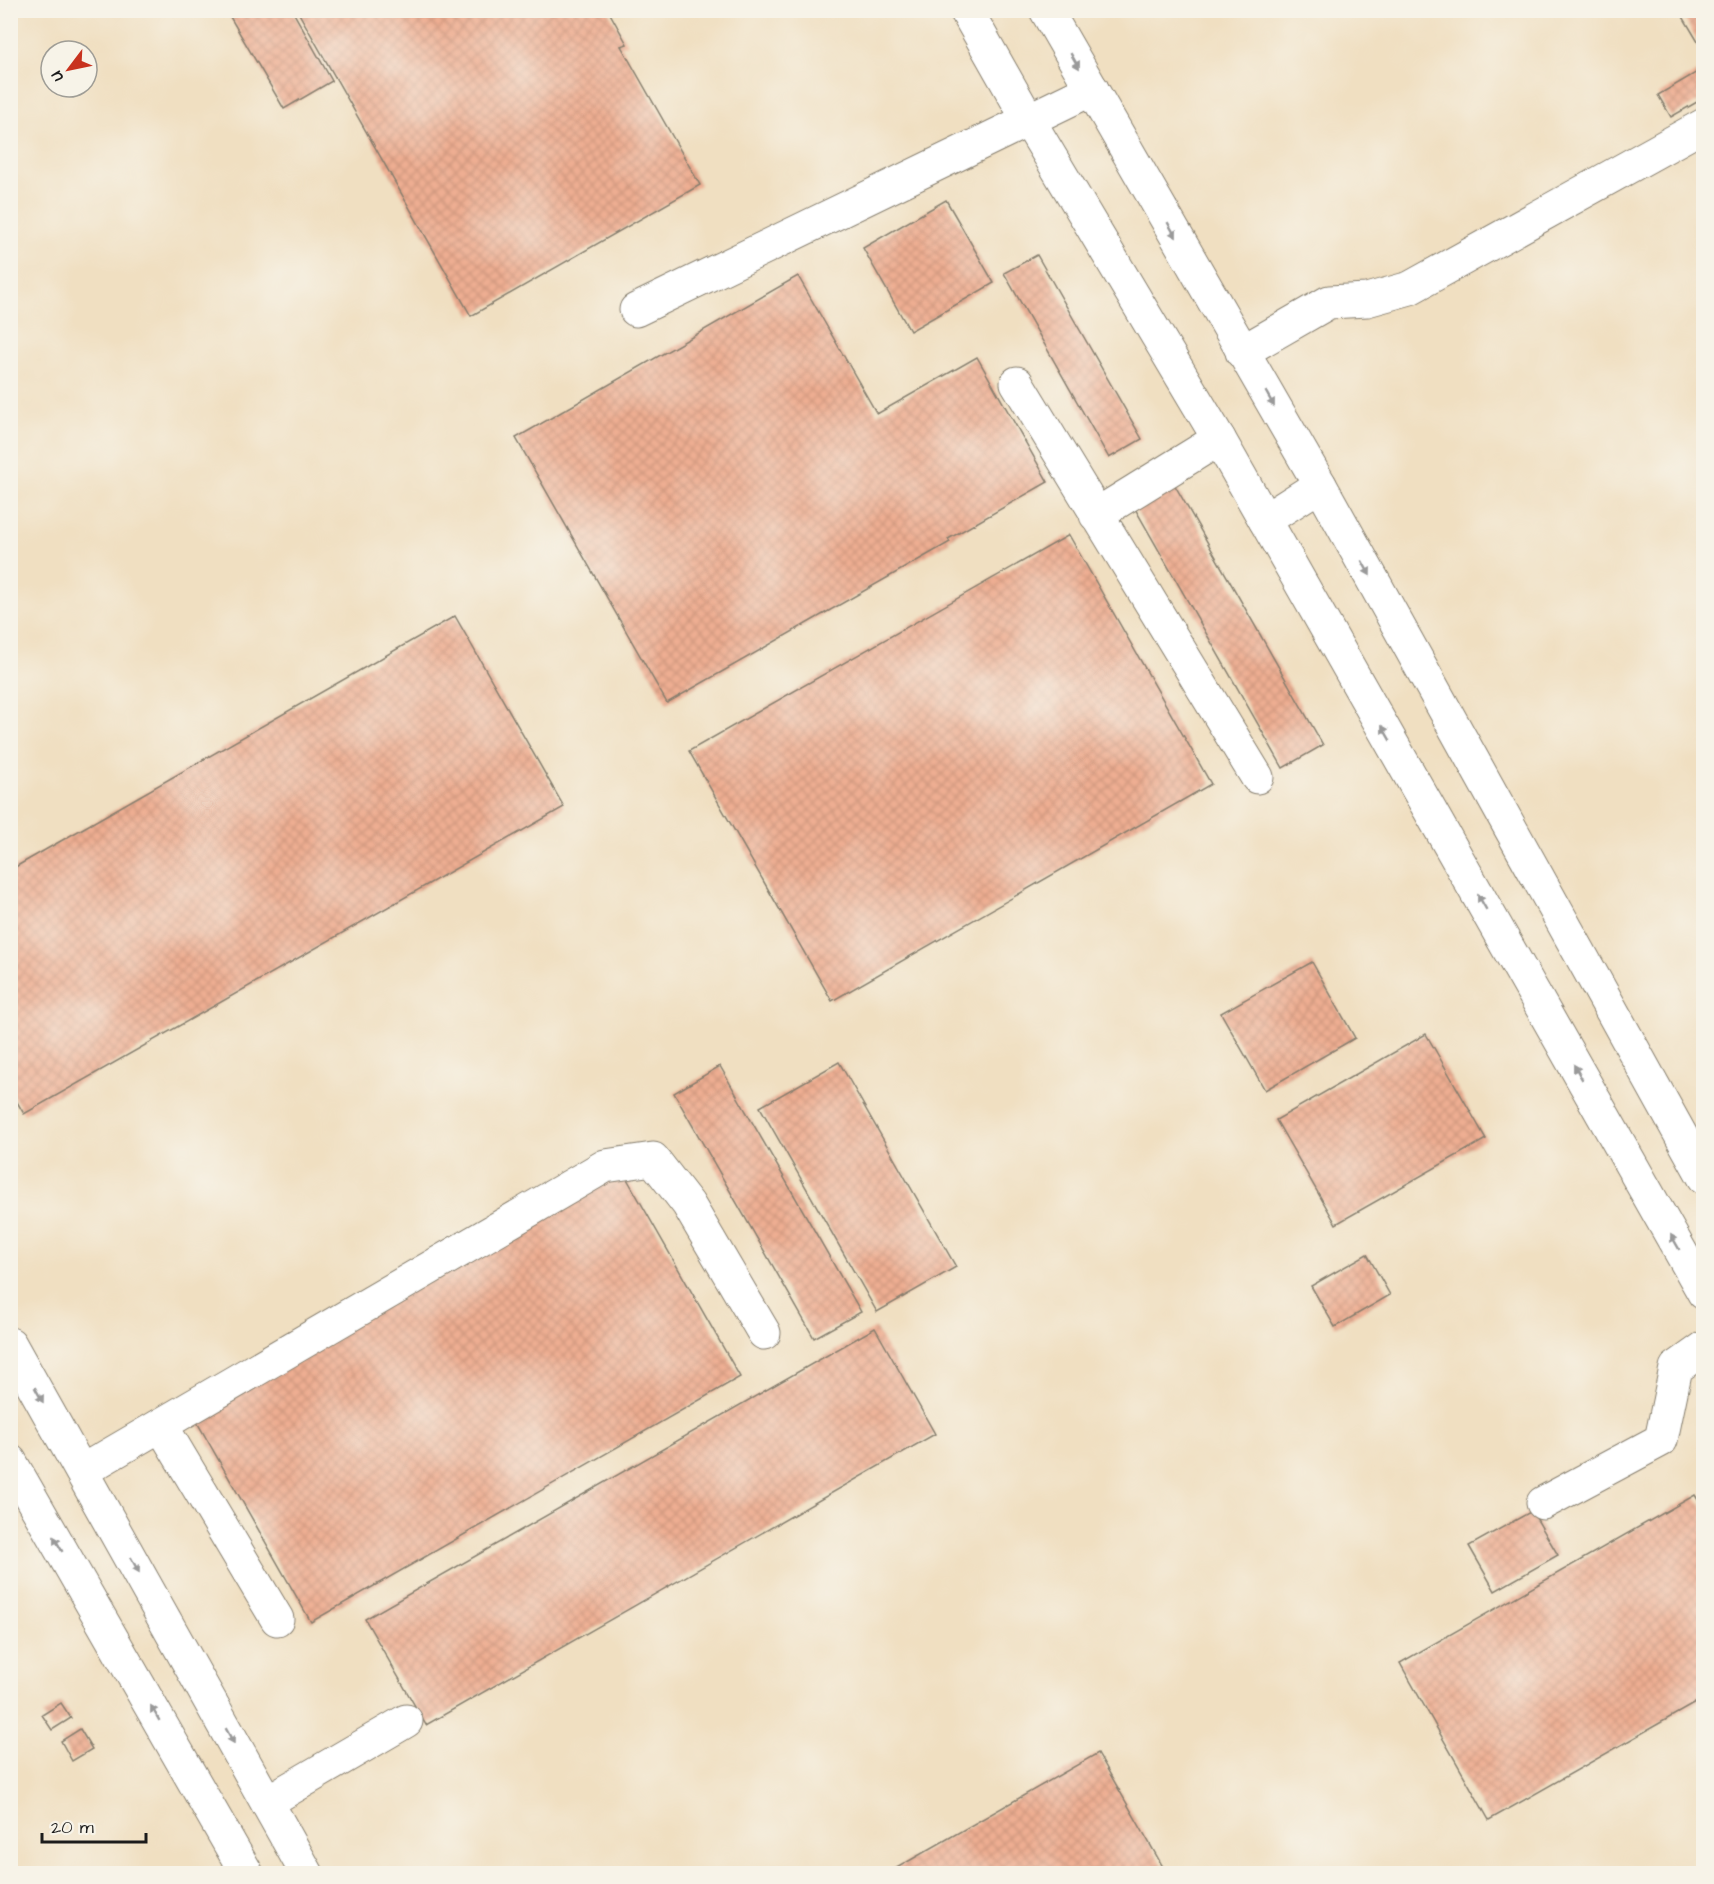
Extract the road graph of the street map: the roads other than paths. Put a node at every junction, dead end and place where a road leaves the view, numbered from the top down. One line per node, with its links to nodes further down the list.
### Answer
1 (966, 10): 4 (street)
2 (1046, 10): 3 (street, one-way to 3)
3 (1092, 89): 4 (street); 7 (street, one-way to 7)
4 (1029, 121): 6 (street); 9 (street)
5 (1704, 125): 7 (street)
6 (636, 310)
7 (1242, 352): 10 (street, one-way to 10)
8 (1017, 383): 11 (street)
9 (1220, 439): 11 (street); 12 (street)
10 (1320, 485): 12 (street); 14 (street, one-way to 14)
11 (1096, 515): 13 (street)
12 (1265, 520): 15 (street, one-way to 12)
13 (1257, 777)
14 (1704, 1177)
15 (1704, 1293)
16 (764, 1333): 19 (street)
17 (10, 1344): 21 (street, one-way to 21)
18 (1704, 1348): 22 (street)
19 (161, 1425): 21 (street); 23 (street)
20 (10, 1461): 26 (street, one-way to 20)
21 (82, 1471): 25 (street, one-way to 25)
22 (1543, 1503)
23 (277, 1619)
24 (406, 1721): 25 (street)
25 (267, 1802): 27 (street)
26 (247, 1874)
27 (307, 1874)

